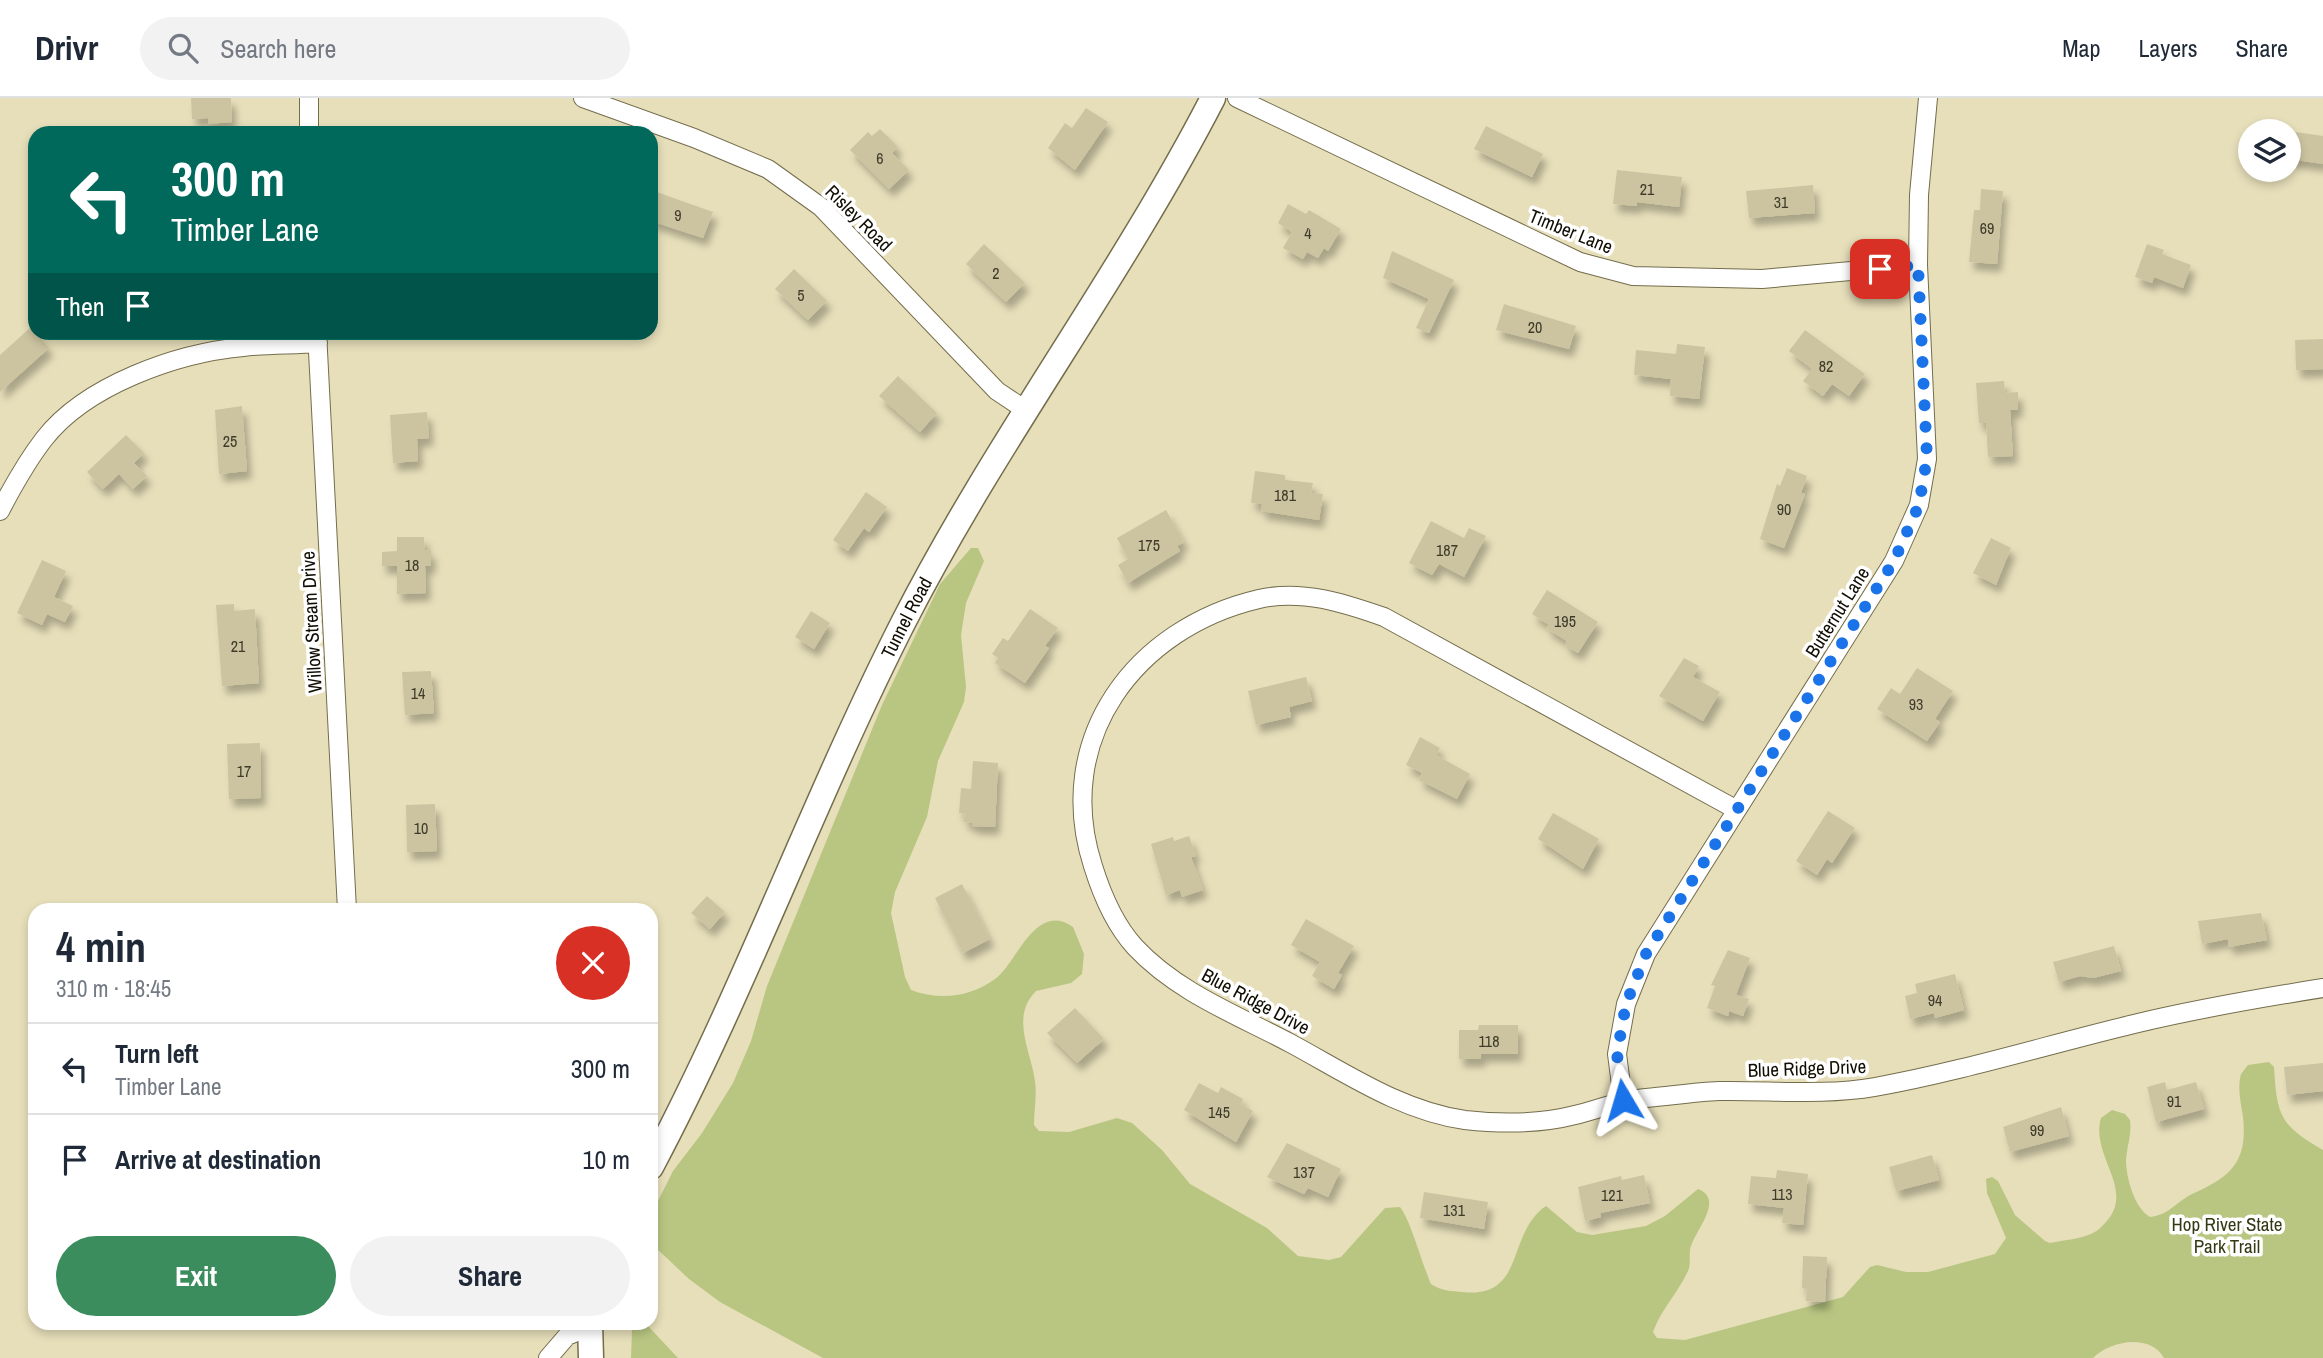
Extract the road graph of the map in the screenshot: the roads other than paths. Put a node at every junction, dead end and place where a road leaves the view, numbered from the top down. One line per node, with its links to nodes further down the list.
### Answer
1 (309, 98): 6 (street)
2 (583, 98): 10 (street, Risley Road)
3 (1213, 98): 10 (main road, Tunnel Road)
4 (1237, 98): 7 (street, Timber Lane)
5 (1928, 98): 7 (street, Butternut Lane)
6 (309, 126)
7 (1918, 265): 12 (street, Butternut Lane)
8 (301, 340): 11 (street)
9 (317, 340): 13 (street, Willow Stream Drive)
10 (1027, 411): 16 (main road, Tunnel Road)
11 (0, 511)
12 (1737, 810): 15 (street, Butternut Lane); 15 (street, Blue Ridge Drive)
13 (347, 903)
14 (2323, 988): 15 (street, Blue Ridge Drive)
15 (1623, 1100)
16 (658, 1153)
17 (579, 1330): 19 (street)
18 (589, 1330): 20 (main road)
19 (548, 1358)
20 (591, 1358)

